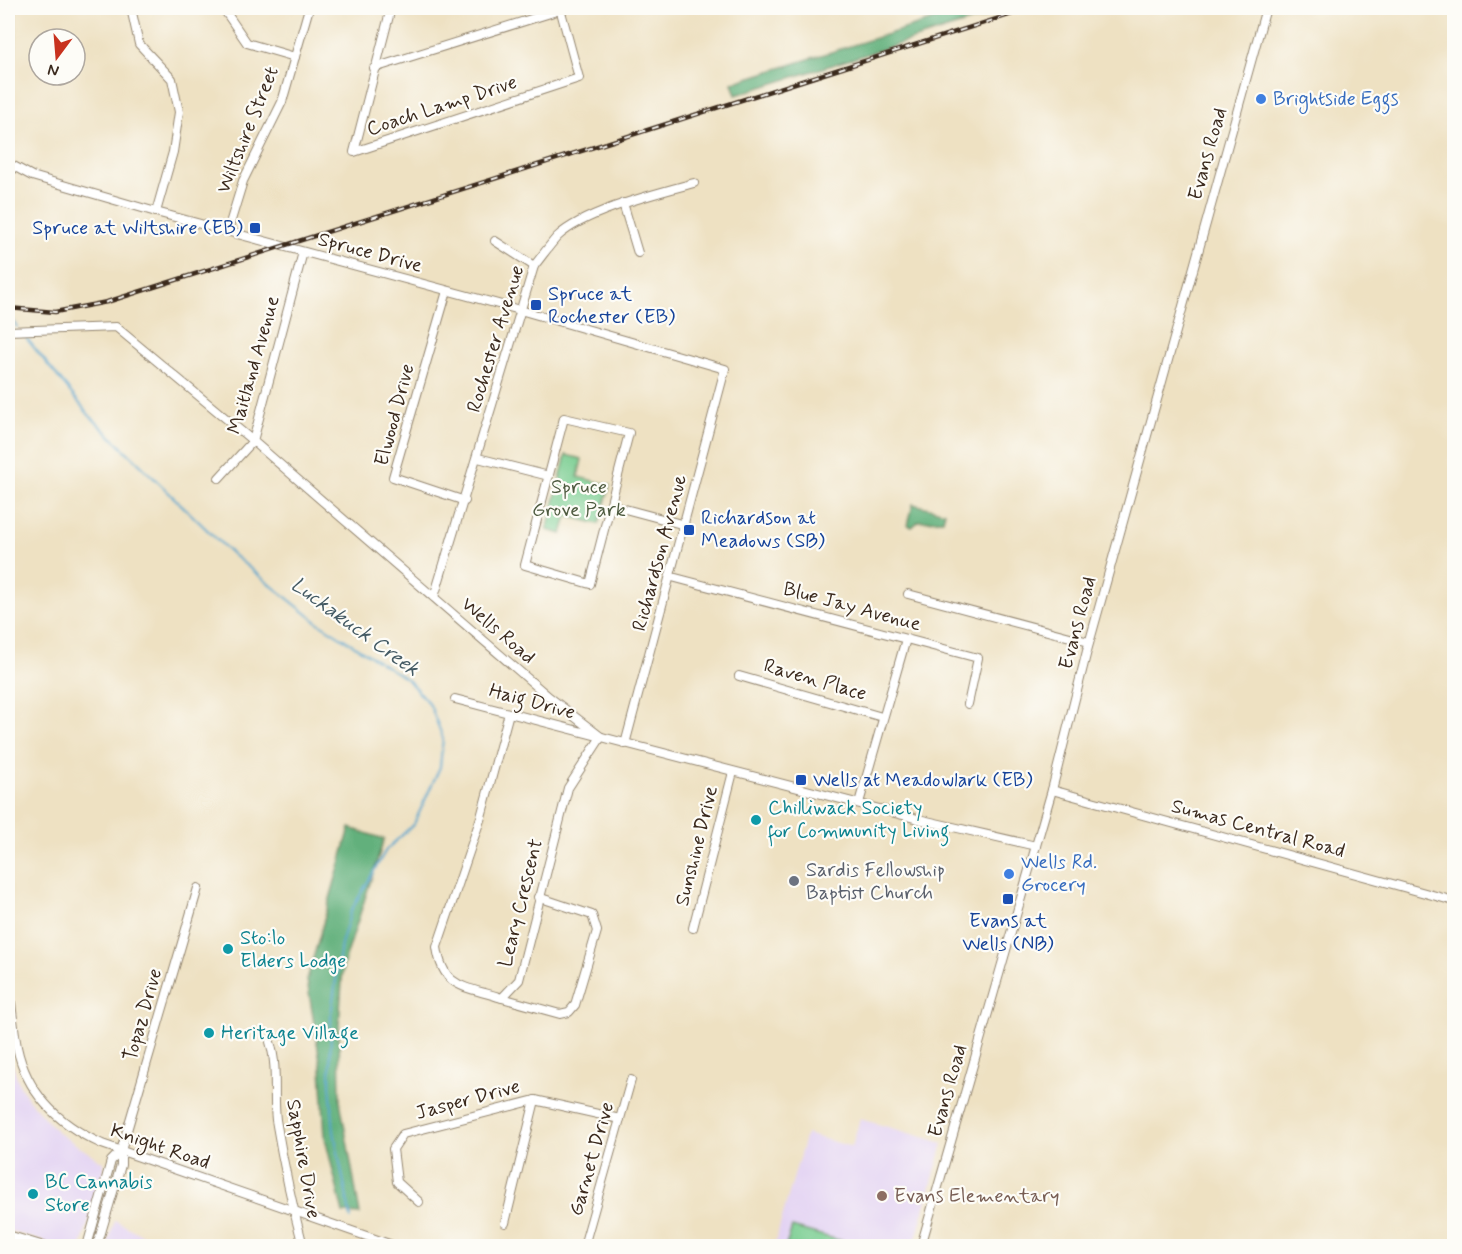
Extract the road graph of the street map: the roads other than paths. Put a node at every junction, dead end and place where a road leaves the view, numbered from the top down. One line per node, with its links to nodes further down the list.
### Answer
1 (130, 8): 12 (street)
2 (223, 8): 7 (street)
3 (309, 8): 7 (street, Wiltshire Street)
4 (391, 8): 8 (street, Coach Lamp Drive)
5 (1266, 8): 33 (street, Evans Road)
6 (560, 9): 8 (street); 8 (street, Coach Lamp Drive)
7 (295, 57): 13 (street, Wiltshire Street)
8 (374, 68)
9 (8, 164): 12 (street, Spruce Drive)
10 (694, 183): 11 (street, Rochester Avenue)
11 (623, 203): 16 (street); 17 (street, Rochester Avenue)
12 (156, 212): 13 (street, Spruce Drive)
13 (228, 230): 15 (street, Spruce Drive)
14 (495, 241): 17 (street)
15 (303, 252): 18 (street, Spruce Drive); 22 (street, Maitland Avenue)
16 (638, 253)
17 (534, 266): 19 (street, Rochester Avenue)
18 (447, 291): 19 (street, Spruce Drive); 26 (street, Elwood Drive)
19 (520, 310): 21 (street, Spruce Drive); 23 (street, Rochester Avenue)
20 (8, 331): 22 (street, Wells Road)
21 (725, 369): 28 (street, Richardson Avenue)
22 (253, 441): 25 (street, Maitland Avenue); 31 (street, Wells Road)
23 (478, 458): 24 (street); 26 (street, Rochester Avenue)
24 (549, 476): 27 (street); 27 (street)
25 (219, 478)
26 (465, 501): 31 (street, Rochester Avenue)
27 (610, 505): 28 (street)
28 (685, 525): 29 (street, Richardson Avenue)
29 (672, 577): 32 (street, Blue Jay Avenue); 40 (street, Richardson Avenue)
30 (908, 594): 33 (street)
31 (434, 597): 39 (street, Wells Road)
32 (906, 639): 36 (street, Blue Jay Avenue); 38 (street)
33 (1089, 642): 42 (street, Evans Road)
34 (739, 676): 38 (street, Raven Place)
35 (455, 699): 37 (street, Haig Drive)
36 (968, 704)
37 (509, 713): 39 (street, Haig Drive); 50 (street)
38 (882, 717): 43 (street)
39 (600, 737): 40 (street, Wells Road); 46 (street, Leary Crescent)
40 (625, 744): 41 (street, Wells Road)
41 (733, 772): 43 (street, Wells Road); 48 (street, Sunshine Drive)
42 (1052, 790): 44 (street, Evans Road); 47 (street, Sumas Central Road)
43 (859, 803): 44 (street, Wells Road)
44 (1036, 846): 66 (street, Evans Road)
45 (198, 888): 55 (street, Topaz Drive)
46 (538, 897): 50 (street, Leary Crescent); 50 (street)
47 (1455, 901)
48 (693, 928)
49 (8, 983): 55 (street, Knight Road)
50 (502, 998)
51 (270, 1042): 57 (street, Sapphire Drive)
52 (631, 1080): 54 (street, Garnet Drive)
53 (535, 1100): 54 (street, Jasper Drive); 56 (street, Jasper Drive); 58 (street)
54 (620, 1119): 65 (street, Garnet Drive)
55 (121, 1151): 57 (street, Knight Road); 61 (street, Topaz Drive); 62 (street, Topaz Drive)
56 (419, 1202)
57 (293, 1211): 63 (street, Sapphire Drive); 64 (street, Knight Road)
58 (505, 1223)
59 (8, 1235): 60 (street)
60 (44, 1246)
61 (87, 1246)
62 (97, 1246)
63 (303, 1246)
64 (395, 1246)
65 (584, 1246)
66 (921, 1246)

